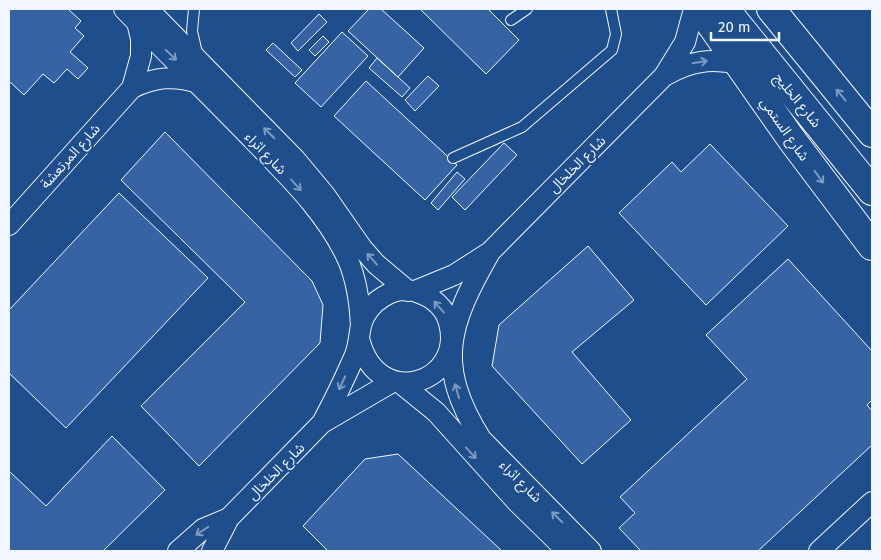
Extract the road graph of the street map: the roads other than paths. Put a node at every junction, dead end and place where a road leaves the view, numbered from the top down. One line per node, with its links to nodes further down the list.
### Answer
1 (194, 9): 11 (lane)
2 (527, 9): 9 (lane)
3 (610, 9): 15 (lane)
4 (694, 9): 12 (street, شارع الخلخال)
5 (700, 9): 10 (main road, شارع الستمي)
6 (725, 9): 16 (main road, شارع الخليج)
7 (136, 13): 11 (street, شارع اثراء); 13 (street, شارع المرتعشة)
8 (778, 15): 14 (main road, one-way to 8)
9 (511, 20)
10 (739, 64): 12 (street, شارع الخلخال, one-way to 10); 18 (main road, شارع الستمي, one-way to 18)
11 (201, 74): 13 (street, شارع المرتعشة); 20 (street, شارع اثراء, one-way to 11); 21 (street, شارع اثراء, one-way to 21)
12 (664, 76): 19 (street, شارع الخلخال)
13 (132, 88): 17 (street, شارع المرتعشة)
14 (872, 133)
15 (453, 158)
16 (872, 192)
17 (9, 225)
18 (872, 246)
19 (490, 252): 20 (street, شارع الخلخال); 22 (street, شارع الخلخال)
20 (412, 291): 21 (street); 22 (street, one-way to 20)
21 (360, 334): 23 (street); 24 (street, شارع الخلخال, one-way to 24)
22 (451, 344): 23 (street); 30 (street, شارع اثراء, one-way to 22)
23 (396, 382): 24 (street, شارع الخلخال); 29 (street, شارع اثراء, one-way to 29)
24 (322, 424): 26 (street, شارع الخلخال)
25 (872, 502): 31 (street)
26 (229, 518): 27 (street, شارع الخلخال, one-way to 27); 28 (street, شارع الخلخال)
27 (178, 551)
28 (212, 551)
29 (567, 551)
30 (591, 551)
31 (819, 551)

